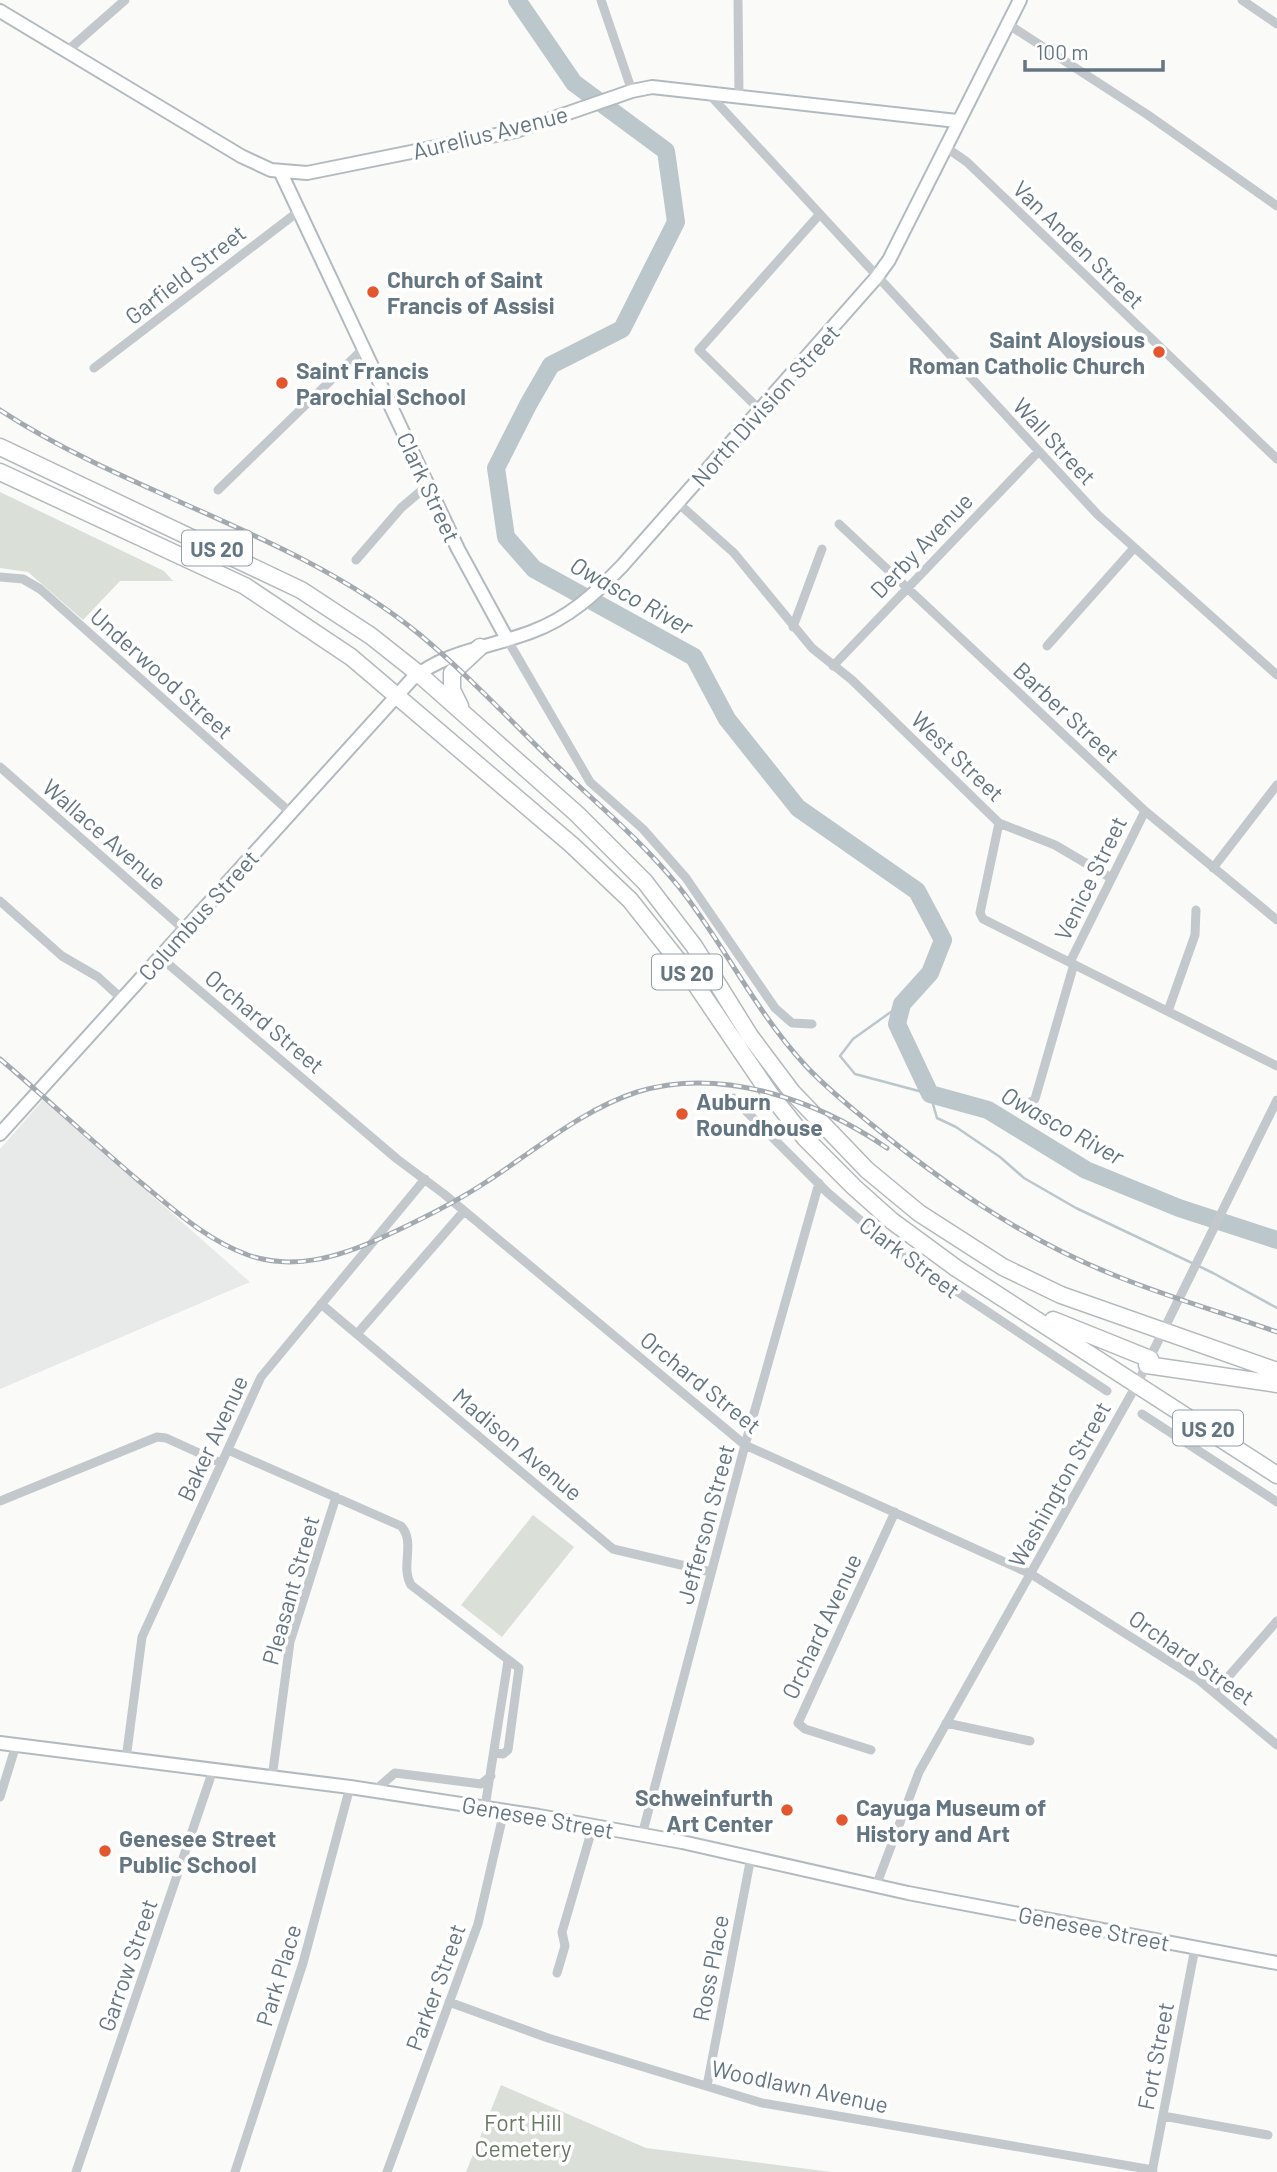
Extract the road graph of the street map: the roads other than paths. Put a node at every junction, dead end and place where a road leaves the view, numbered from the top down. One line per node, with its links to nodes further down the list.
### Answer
1 (125, 0): 9 (street)
2 (601, 0): 11 (street)
3 (738, 0): 10 (street)
4 (1020, 0): 7 (street, North Division Street)
5 (1242, 0): 8 (street)
6 (0, 11): 9 (street)
7 (1006, 23): 13 (street, North Division Street); 16 (street)
8 (1277, 24)
9 (67, 51): 15 (street)
10 (739, 90): 12 (street, Aurelius Avenue); 13 (street, Aurelius Avenue)
11 (628, 92): 12 (street, Aurelius Avenue); 15 (street, Aurelius Avenue)
12 (708, 93): 18 (street, Wall Street)
13 (957, 121): 14 (street, North Division Street)
14 (944, 146): 19 (street, North Division Street); 25 (street, Van Anden Street)
15 (281, 173): 17 (street, Clark Street)
16 (1277, 206)
17 (299, 211): 20 (street, Clark Street); 21 (street, Garfield Street)
18 (819, 215): 19 (street, Wall Street); 22 (street)
19 (876, 278): 22 (street, North Division Street); 24 (street, Wall Street)
20 (363, 349): 27 (street, Clark Street); 28 (street)
21 (94, 368)
22 (760, 410): 29 (street, North Division Street)
23 (0, 447): 41 (highway, US 20)
24 (1038, 452): 31 (street, Wall Street); 35 (street, Derby Avenue)
25 (1277, 459)
26 (0, 472): 43 (highway, US 20)
27 (428, 485): 33 (street); 37 (street, Clark Street)
28 (218, 491)
29 (678, 503): 36 (street, West Street); 37 (street, North Division Street)
30 (839, 524): 35 (street, Barber Street)
31 (1134, 548): 38 (street); 42 (street, Wall Street)
32 (822, 549): 36 (street)
33 (356, 561)
34 (0, 577): 48 (street, Underwood Street)
35 (906, 588): 40 (street, Derby Avenue); 47 (street, Barber Street)
36 (793, 627): 40 (street, West Street)
37 (506, 639): 39 (street, North Division Street); 60 (street, Clark Street)
38 (1047, 646)
39 (480, 647): 41 (street, North Division Street); 44 (highway)
40 (833, 666): 49 (street, West Street)
41 (419, 674): 43 (street, North Division Street); 44 (highway, US 20)
42 (1277, 675)
43 (396, 696): 48 (street, Columbus Street); 70 (highway, US 20)
44 (472, 722): 71 (highway, US 20)
45 (0, 767): 55 (street, Wallace Avenue)
46 (1277, 785): 50 (street)
47 (1145, 811): 50 (street, Barber Street); 51 (street, Venice Street)
48 (290, 813): 55 (street, Columbus Street)
49 (999, 823): 51 (street); 57 (street, West Street)
50 (1213, 868): 54 (street, Barber Street)
51 (1111, 878): 57 (street, Venice Street)
52 (0, 901): 58 (street)
53 (1196, 910): 59 (street)
54 (1277, 920)
55 (185, 930): 56 (street, Columbus Street)
56 (160, 957): 58 (street, Columbus Street); 66 (street, Orchard Street)
57 (1072, 963): 59 (street, West Street); 64 (street, Venice Street)
58 (122, 999): 65 (street, Columbus Street)
59 (1168, 1011): 61 (street, West Street)
60 (811, 1024)
61 (1277, 1066)
62 (733, 1098): 67 (street, Clark Street)
63 (1277, 1100): 71 (street, Washington Street)
64 (1017, 1102)
65 (0, 1134)
66 (425, 1179): 68 (street, Orchard Street); 69 (street, Baker Avenue)
67 (819, 1183): 77 (street, Clark Street); 79 (street, Jefferson Street)
68 (464, 1211): 72 (street); 79 (street, Orchard Street)
69 (321, 1304): 72 (street, Madison Avenue); 80 (street, Baker Avenue)
70 (1030, 1314): 73 (highway); 75 (highway, US 20)
71 (1164, 1332): 73 (street, Washington Street); 74 (highway, US 20)
72 (357, 1334): 87 (street, Madison Avenue)
73 (1149, 1362): 75 (street, Washington Street); 76 (highway)
74 (1277, 1371)
75 (1138, 1384): 82 (highway, US 20); 88 (street, Washington Street)
76 (1277, 1384)
77 (1107, 1391)
78 (1142, 1414): 85 (street)
79 (746, 1445): 86 (street, Orchard Street); 87 (street, Jefferson Street)
80 (228, 1450): 81 (street, Baker Avenue); 83 (street, Pleasant Street)
81 (221, 1463): 84 (street); 97 (street, Baker Avenue)
82 (1277, 1475)
83 (336, 1497): 99 (street, Pleasant Street); 100 (street, Pleasant Street)
84 (0, 1500)
85 (1277, 1502)
86 (895, 1512): 88 (street, Orchard Street); 96 (street, Orchard Avenue)
87 (711, 1572): 107 (street, Jefferson Street)
88 (1031, 1573): 90 (street, Orchard Street); 91 (street, Washington Street)
89 (1277, 1621): 90 (street)
90 (1216, 1692): 95 (street, Orchard Street)
91 (946, 1723): 92 (street); 109 (street, Washington Street)
92 (1030, 1741)
93 (0, 1744): 94 (street, Genesee Street)
94 (16, 1745): 97 (street, Genesee Street); 103 (street)
95 (1277, 1745)
96 (871, 1750)
97 (126, 1759): 98 (street, Genesee Street)
98 (213, 1770): 100 (street, Genesee Street); 118 (street, Garrow Street)
99 (491, 1776): 102 (street); 104 (street, Pleasant Street)
100 (272, 1778): 101 (street, Genesee Street)
101 (350, 1787): 102 (street, Genesee Street); 119 (street, Park Place)
102 (374, 1791): 104 (street, Genesee Street)
103 (0, 1797)
104 (485, 1807): 105 (street, Genesee Street)
105 (504, 1811): 106 (street, Genesee Street); 113 (street, Parker Street)
106 (593, 1826): 107 (street, Genesee Street); 112 (street)
107 (642, 1835): 108 (street, Genesee Street)
108 (751, 1857): 109 (street, Genesee Street); 114 (street, Ross Place)
109 (876, 1886): 110 (street, Genesee Street)
110 (1195, 1948): 111 (street, Genesee Street); 115 (street, Fort Street)
111 (1277, 1963)
112 (557, 1973)
113 (449, 2002): 114 (street, Woodlawn Avenue); 120 (street, Parker Street)
114 (707, 2086): 117 (street, Woodlawn Avenue)
115 (1163, 2116): 116 (street); 117 (street, Fort Street)
116 (1268, 2135)
117 (1152, 2171)
118 (76, 2172)
119 (235, 2172)
120 (387, 2172)

